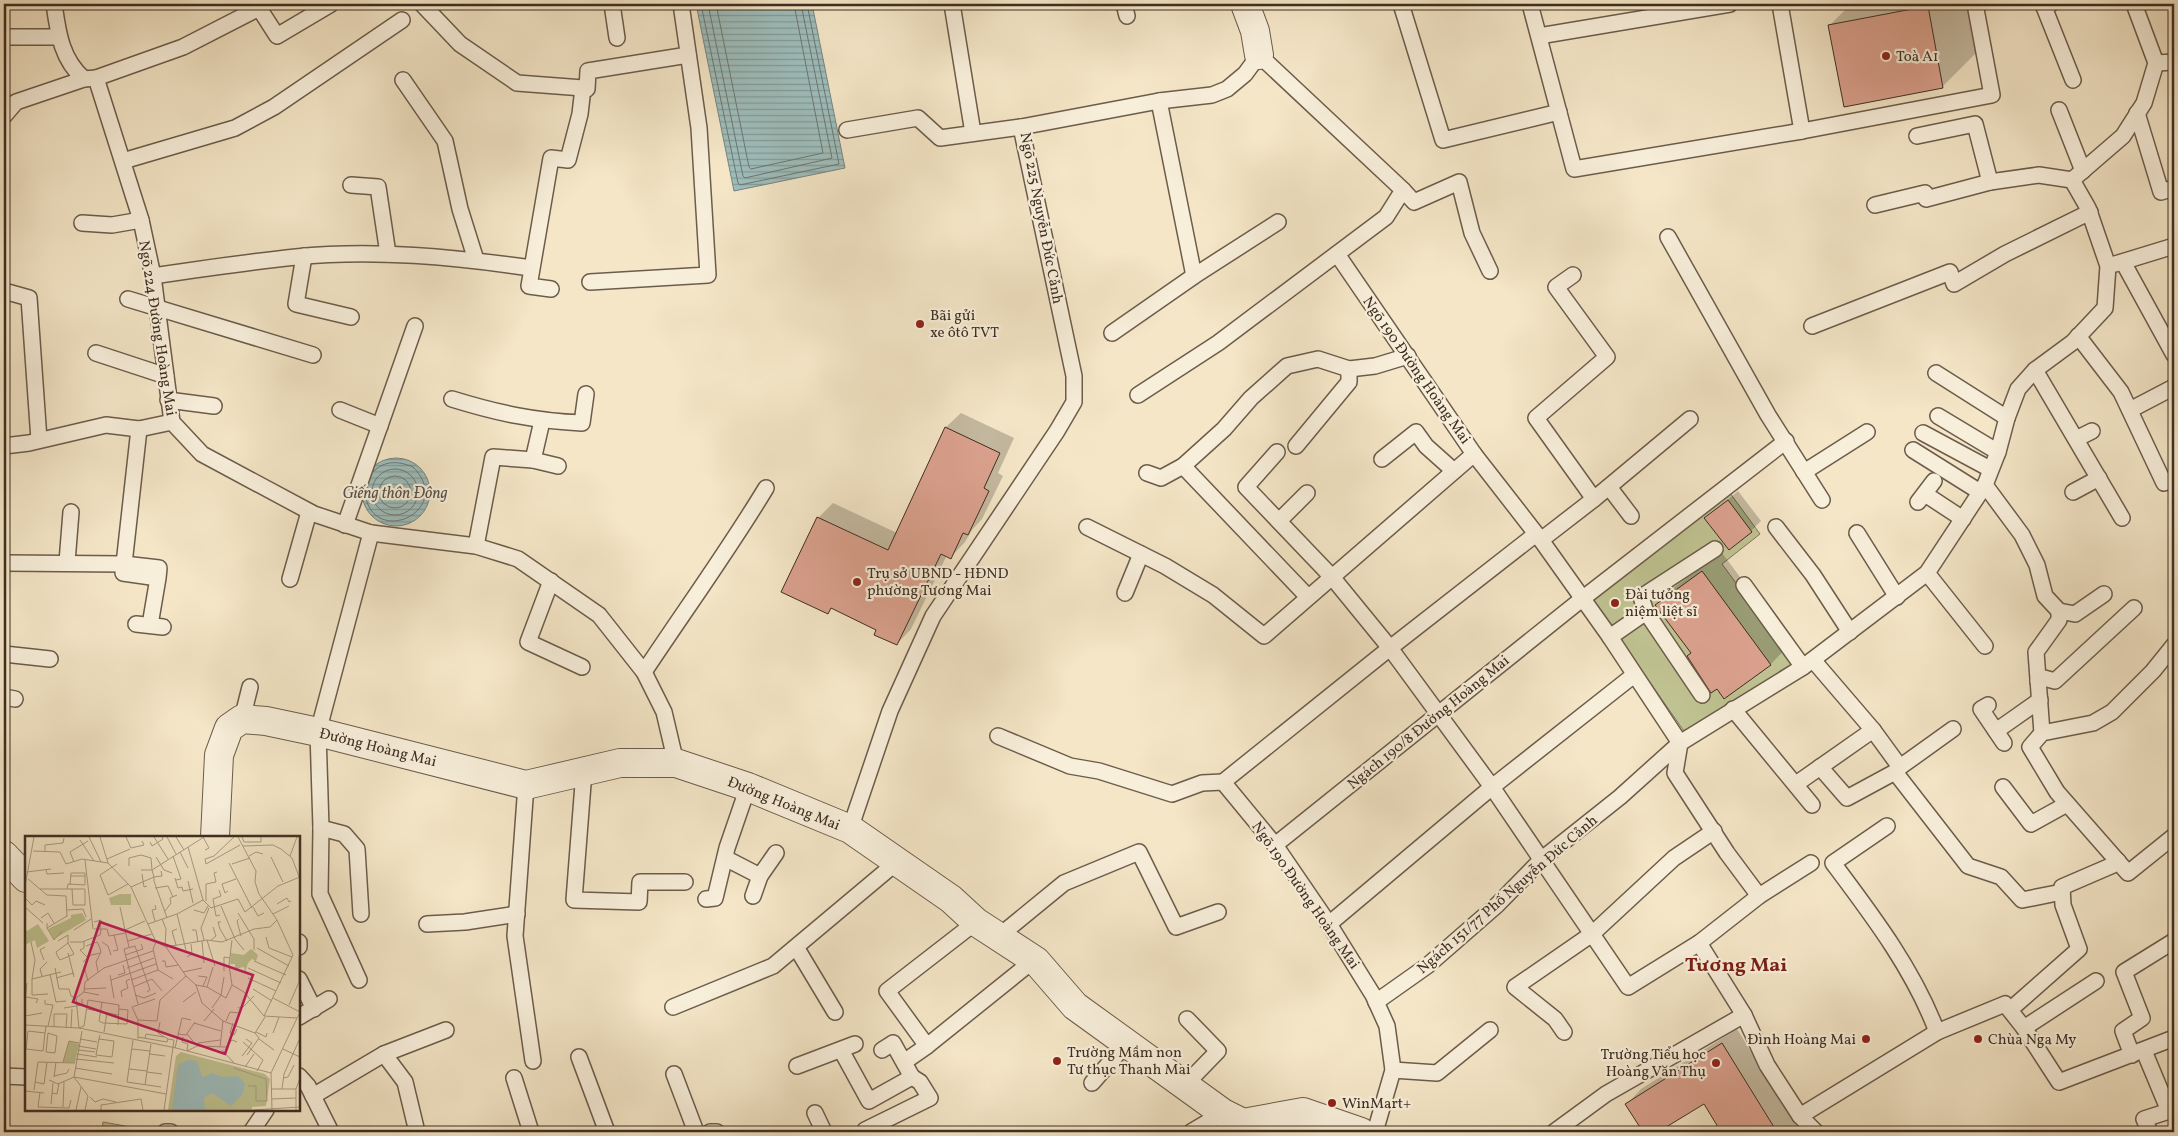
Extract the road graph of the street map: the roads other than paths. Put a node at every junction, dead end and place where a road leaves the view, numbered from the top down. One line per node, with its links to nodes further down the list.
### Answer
1 (54, 4): 19 (lane, Ngõ 224 Đường Hoàng Mai)
2 (331, 4): 25 (lane)
3 (422, 4): 28 (lane)
4 (612, 4): 20 (lane)
5 (681, 4): 21 (lane)
6 (952, 4): 37 (lane)
7 (1245, 4): 22 (street)
8 (1401, 4): 31 (lane)
9 (1530, 4): 17 (lane)
10 (1730, 4): 15 (lane)
11 (1780, 4): 36 (lane)
12 (1976, 4): 36 (lane)
13 (2051, 4): 27 (lane)
14 (2134, 4): 24 (lane)
15 (1691, 7): 17 (lane)
16 (402, 20): 39 (lane)
17 (1539, 36): 31 (lane)
18 (4, 37): 19 (lane)
19 (58, 37): 25 (lane, Ngõ 224 Đường Hoàng Mai)
20 (617, 38)
21 (688, 55): 28 (lane); 63 (lane)
22 (1259, 55): 29 (lane, Ngõ 225 Nguyễn Đức Cảnh); 44 (lane)
23 (2174, 62): 24 (lane)
24 (2156, 63): 32 (lane)
25 (90, 78): 33 (lane); 39 (lane, Ngõ 224 Đường Hoàng Mai)
26 (403, 80): 55 (lane)
27 (2073, 80)
28 (582, 88): 58 (lane)
29 (1159, 101): 34 (lane, Ngõ 225 Nguyễn Đức Cảnh); 62 (lane)
30 (2059, 110): 40 (lane)
31 (1559, 112): 36 (lane)
32 (2138, 113): 40 (lane); 43 (lane)
33 (4, 116)
34 (1022, 126): 37 (lane); 197 (lane, Ngõ 225 Nguyễn Đức Cảnh)
35 (848, 130): 37 (lane)
36 (1802, 131)
37 (973, 133)
38 (1917, 136): 41 (lane)
39 (123, 161): 47 (lane, Ngõ 224 Đường Hoàng Mai)
40 (2077, 175): 41 (lane); 46 (lane)
41 (1990, 182): 45 (lane)
42 (351, 185): 52 (lane)
43 (2174, 188)
44 (1403, 190): 53 (lane); 59 (lane)
45 (1875, 205)
46 (2090, 212): 57 (lane); 70 (lane)
47 (141, 220): 49 (lane); 61 (lane, Ngõ 224 Đường Hoàng Mai)
48 (1278, 222): 62 (lane)
49 (82, 223)
50 (1668, 237): 101 (lane)
51 (2174, 246): 56 (lane)
52 (388, 254): 54 (lane); 55 (lane)
53 (1337, 254): 76 (lane, Ngõ 190 Đường Hoàng Mai); 83 (lane)
54 (304, 256): 61 (lane); 68 (lane)
55 (476, 260): 58 (lane)
56 (2123, 262): 57 (lane); 75 (lane)
57 (2108, 266): 72 (lane, Ngách 151/77 Phố Nguyễn Đức Cảnh)
58 (531, 268): 64 (lane)
59 (1490, 271)
60 (1573, 275): 124 (lane)
61 (152, 276): 67 (lane, Ngõ 224 Đường Hoàng Mai)
62 (1194, 276): 71 (lane)
63 (590, 282)
64 (551, 289)
65 (4, 291): 100 (lane)
66 (128, 299): 67 (lane)
67 (157, 308): 74 (lane); 80 (lane, Ngõ 224 Đường Hoàng Mai)
68 (351, 317)
69 (415, 326): 94 (lane)
70 (1812, 326)
71 (1112, 333)
72 (2078, 336): 78 (lane, Ngách 151/77 Phố Nguyễn Đức Cảnh); 88 (lane)
73 (96, 353): 80 (lane)
74 (312, 354)
75 (2174, 355)
76 (1408, 356): 77 (lane); 107 (lane, Ngõ 190 Đường Hoàng Mai)
77 (1349, 369): 103 (lane); 111 (lane)
78 (2035, 370): 90 (lane, Ngách 151/77 Phố Nguyễn Đức Cảnh); 99 (lane)
79 (1936, 374): 90 (lane)
80 (166, 376): 85 (lane, Ngõ 224 Đường Hoàng Mai)
81 (2174, 387): 88 (lane)
82 (586, 394): 92 (lane)
83 (1138, 395)
84 (452, 399): 92 (lane)
85 (168, 400): 86 (lane); 93 (lane, Ngõ 224 Đường Hoàng Mai)
86 (214, 406)
87 (340, 410): 94 (lane)
88 (2130, 410): 118 (lane)
89 (1938, 416): 106 (lane)
90 (2007, 418): 106 (lane, Ngách 151/77 Phố Nguyễn Đức Cảnh)
91 (1690, 419): 119 (lane)
92 (542, 421): 109 (lane)
93 (172, 422): 95 (lane); 127 (lane, Ngõ 224 Đường Hoàng Mai)
94 (380, 426): 132 (lane)
95 (139, 429): 100 (lane); 143 (lane)
96 (2092, 431): 99 (lane)
97 (1867, 432): 114 (lane)
98 (1923, 433): 112 (lane)
99 (2076, 439): 116 (lane)
100 (39, 440): 102 (lane)
101 (1786, 441): 114 (lane); 153 (lane, Ngách 190/8 Đường Hoàng Mai)
102 (4, 446)
103 (1296, 446)
104 (1913, 450): 121 (lane)
105 (1278, 452): 131 (lane)
106 (1998, 452): 112 (lane, Ngách 151/77 Phố Nguyễn Đức Cảnh)
107 (1474, 454): 113 (lane, Ngõ 190 Đường Hoàng Mai); 137 (lane)
108 (1382, 459): 113 (lane)
109 (533, 460): 110 (lane); 138 (lane)
110 (558, 466)
111 (1183, 466): 115 (lane); 152 (lane)
112 (1990, 469): 121 (lane, Ngách 151/77 Phố Nguyễn Đức Cảnh)
113 (1454, 471): 145 (lane, Ngõ 190 Đường Hoàng Mai)
114 (1804, 472): 125 (lane)
115 (1148, 474)
116 (2098, 478): 122 (lane); 129 (lane)
117 (1934, 481): 130 (lane)
118 (2174, 482)
119 (1609, 487): 124 (lane); 128 (lane)
120 (766, 488): 167 (lane)
121 (1982, 489): 130 (lane, Ngách 151/77 Phố Nguyễn Đức Cảnh); 155 (lane)
122 (2073, 492)
123 (1307, 493): 131 (lane)
124 (1594, 499): 137 (lane)
125 (1822, 500)
126 (71, 512): 141 (lane)
127 (310, 512): 132 (lane, Ngõ 224 Đường Hoàng Mai); 146 (lane)
128 (1631, 516)
129 (2122, 518)
130 (1963, 519): 144 (lane, Ngách 151/77 Phố Nguyễn Đức Cảnh)
131 (1279, 521): 145 (lane)
132 (345, 525): 135 (lane, Ngõ 224 Đường Hoàng Mai)
133 (1087, 527): 140 (lane)
134 (1776, 527): 158 (lane)
135 (371, 533): 138 (lane, Ngõ 224 Đường Hoàng Mai); 179 (lane)
136 (1857, 533): 151 (lane)
137 (1538, 537): 153 (lane); 162 (lane)
138 (476, 546): 147 (lane, Ngõ 224 Đường Hoàng Mai)
139 (1715, 549): 156 (lane)
140 (1140, 554): 149 (lane); 152 (lane, Ngõ 190 Đường Hoàng Mai)
141 (67, 562): 142 (lane); 143 (lane)
142 (4, 563)
143 (124, 564): 157 (lane)
144 (1927, 573): 151 (lane, Ngách 151/77 Phố Nguyễn Đức Cảnh); 161 (lane)
145 (1332, 577): 152 (lane, Ngõ 190 Đường Hoàng Mai); 162 (lane)
146 (290, 580)
147 (551, 581): 166 (lane); 167 (lane, Ngõ 224 Đường Hoàng Mai)
148 (1744, 585): 165 (lane)
149 (1125, 593)
150 (2104, 594): 155 (lane)
151 (1897, 597): 158 (lane, Ngách 151/77 Phố Nguyễn Đức Cảnh)
152 (1308, 598)
153 (1582, 599): 159 (lane); 175 (lane, Ngách 190/8 Đường Hoàng Mai)
154 (2134, 608): 169 (lane)
155 (2059, 611): 169 (lane)
156 (1646, 612): 159 (lane); 171 (lane)
157 (150, 625)
158 (1850, 632): 165 (lane, Ngách 151/77 Phố Nguyễn Đức Cảnh)
159 (1610, 637): 168 (lane)
160 (2174, 645): 180 (lane)
161 (1985, 646)
162 (1390, 648): 175 (lane); 187 (lane)
163 (4, 654): 164 (lane)
164 (50, 659)
165 (1808, 664): 174 (lane, Ngách 151/77 Phố Nguyễn Đức Cảnh); 178 (lane)
166 (582, 667)
167 (644, 672): 183 (lane, Ngõ 224 Đường Hoàng Mai)
168 (1634, 675): 182 (lane); 191 (lane)
169 (2038, 681): 172 (lane)
170 (250, 687): 176 (lane)
171 (1702, 695)
172 (2040, 700): 173 (lane); 180 (lane)
173 (1988, 705)
174 (1733, 709): 182 (lane, Ngách 151/77 Phố Nguyễn Đức Cảnh); 188 (lane)
175 (1438, 713): 191 (lane); 201 (lane, Ngách 190/8 Đường Hoàng Mai)
176 (242, 719): 179 (street, Đường Hoàng Mai); 199 (street)
177 (1953, 729): 185 (lane)
178 (1872, 730): 184 (lane); 185 (lane)
179 (318, 732): 189 (street, Đường Hoàng Mai); 196 (lane)
180 (2042, 733): 194 (lane)
181 (998, 736): 187 (lane)
182 (1680, 743): 198 (lane); 204 (lane, Ngách 151/77 Phố Nguyễn Đức Cảnh)
183 (676, 763): 186 (street, Đường Hoàng Mai); 190 (street, Đường Hoàng Mai)
184 (1820, 768): 185 (lane); 188 (lane)
185 (1897, 770): 210 (lane)
186 (584, 771): 189 (street, Đường Hoàng Mai); 209 (lane)
187 (1224, 782): 201 (lane, Ngõ 190 Đường Hoàng Mai)
188 (1796, 784): 193 (lane)
189 (526, 785): 216 (lane)
190 (748, 787): 197 (street, Đường Hoàng Mai); 203 (lane)
191 (1492, 787): 204 (lane); 218 (lane)
192 (2003, 787): 194 (lane)
193 (1812, 804)
194 (2067, 804): 205 (lane)
195 (1887, 826): 241 (lane)
196 (321, 828): 215 (lane); 225 (lane)
197 (850, 829): 206 (street, Đường Hoàng Mai)
198 (1714, 831): 212 (lane); 220 (lane)
199 (215, 836)
200 (2174, 836): 205 (lane)
201 (1275, 845): 218 (lane, Ngõ 190 Đường Hoàng Mai)
202 (776, 853): 208 (lane)
203 (725, 858): 208 (lane); 213 (lane)
204 (1542, 859): 220 (lane); 229 (lane, Ngách 151/77 Phố Nguyễn Đức Cảnh)
205 (2118, 861): 210 (lane)
206 (897, 862): 219 (street, Đường Hoàng Mai); 223 (lane)
207 (1811, 862): 212 (lane)
208 (760, 876): 211 (lane)
209 (685, 882)
210 (2062, 892): 232 (lane)
211 (753, 896)
212 (1759, 896): 222 (lane)
213 (706, 899)
214 (1218, 912): 219 (lane)
215 (361, 914)
216 (517, 914): 217 (lane); 251 (lane)
217 (427, 924)
218 (1329, 924): 229 (lane, Ngõ 190 Đường Hoàng Mai)
219 (987, 929): 224 (street, Đường Hoàng Mai); 245 (lane)
220 (1592, 934): 222 (lane); 240 (lane)
221 (2174, 940): 248 (lane)
222 (1699, 943): 234 (lane)
223 (796, 947): 230 (lane); 233 (lane)
224 (1034, 960): 244 (street, Đường Hoàng Mai); 245 (lane)
225 (359, 980)
226 (300, 981): 231 (lane)
227 (2096, 981): 237 (lane)
228 (329, 999): 231 (lane)
229 (1376, 1002): 254 (lane, Ngõ 190 Đường Hoàng Mai)
230 (672, 1007)
231 (314, 1008): 235 (lane)
232 (2011, 1008): 237 (lane); 241 (lane)
233 (835, 1012)
234 (1744, 1015): 267 (lane); 284 (lane)
235 (300, 1016)
236 (1187, 1020): 262 (lane)
237 (2024, 1028): 248 (lane)
238 (446, 1030): 249 (lane)
239 (1490, 1030): 254 (lane)
240 (1564, 1032)
241 (1938, 1032): 267 (lane)
242 (2174, 1038): 248 (lane)
243 (855, 1044): 246 (lane)
244 (1126, 1044): 261 (lane); 262 (street, Đường Hoàng Mai)
245 (927, 1046): 252 (lane)
246 (841, 1050): 253 (lane); 258 (lane)
247 (882, 1050): 252 (lane)
248 (2138, 1053): 264 (lane)
249 (384, 1054): 263 (lane); 273 (lane)
250 (579, 1057): 275 (lane)
251 (533, 1061)
252 (904, 1062): 258 (lane)
253 (797, 1066)
254 (1392, 1070): 283 (lane, Ngõ 190 Đường Hoàng Mai)
255 (674, 1074): 276 (lane)
256 (4, 1076): 257 (lane)
257 (25, 1077)
258 (912, 1077): 280 (lane)
259 (300, 1078): 263 (lane)
260 (514, 1078): 274 (lane)
261 (1092, 1083)
262 (1184, 1086): 268 (street, Đường Hoàng Mai)
263 (313, 1096): 272 (lane)
264 (2172, 1110): 286 (lane)
265 (265, 1111): 271 (lane)
266 (815, 1113): 279 (lane)
267 (1800, 1116): 285 (lane)
268 (1237, 1123): 281 (lane); 282 (street)
269 (165, 1132): 270 (lane)
270 (171, 1132)
271 (251, 1132)
272 (331, 1132)
273 (417, 1132)
274 (531, 1132)
275 (607, 1132)
276 (696, 1132)
277 (710, 1132): 278 (lane)
278 (716, 1132)
279 (824, 1132)
280 (866, 1132)
281 (1191, 1132)
282 (1361, 1132)
283 (1375, 1132)
284 (1554, 1132)
285 (1816, 1132)
286 (2150, 1132)

